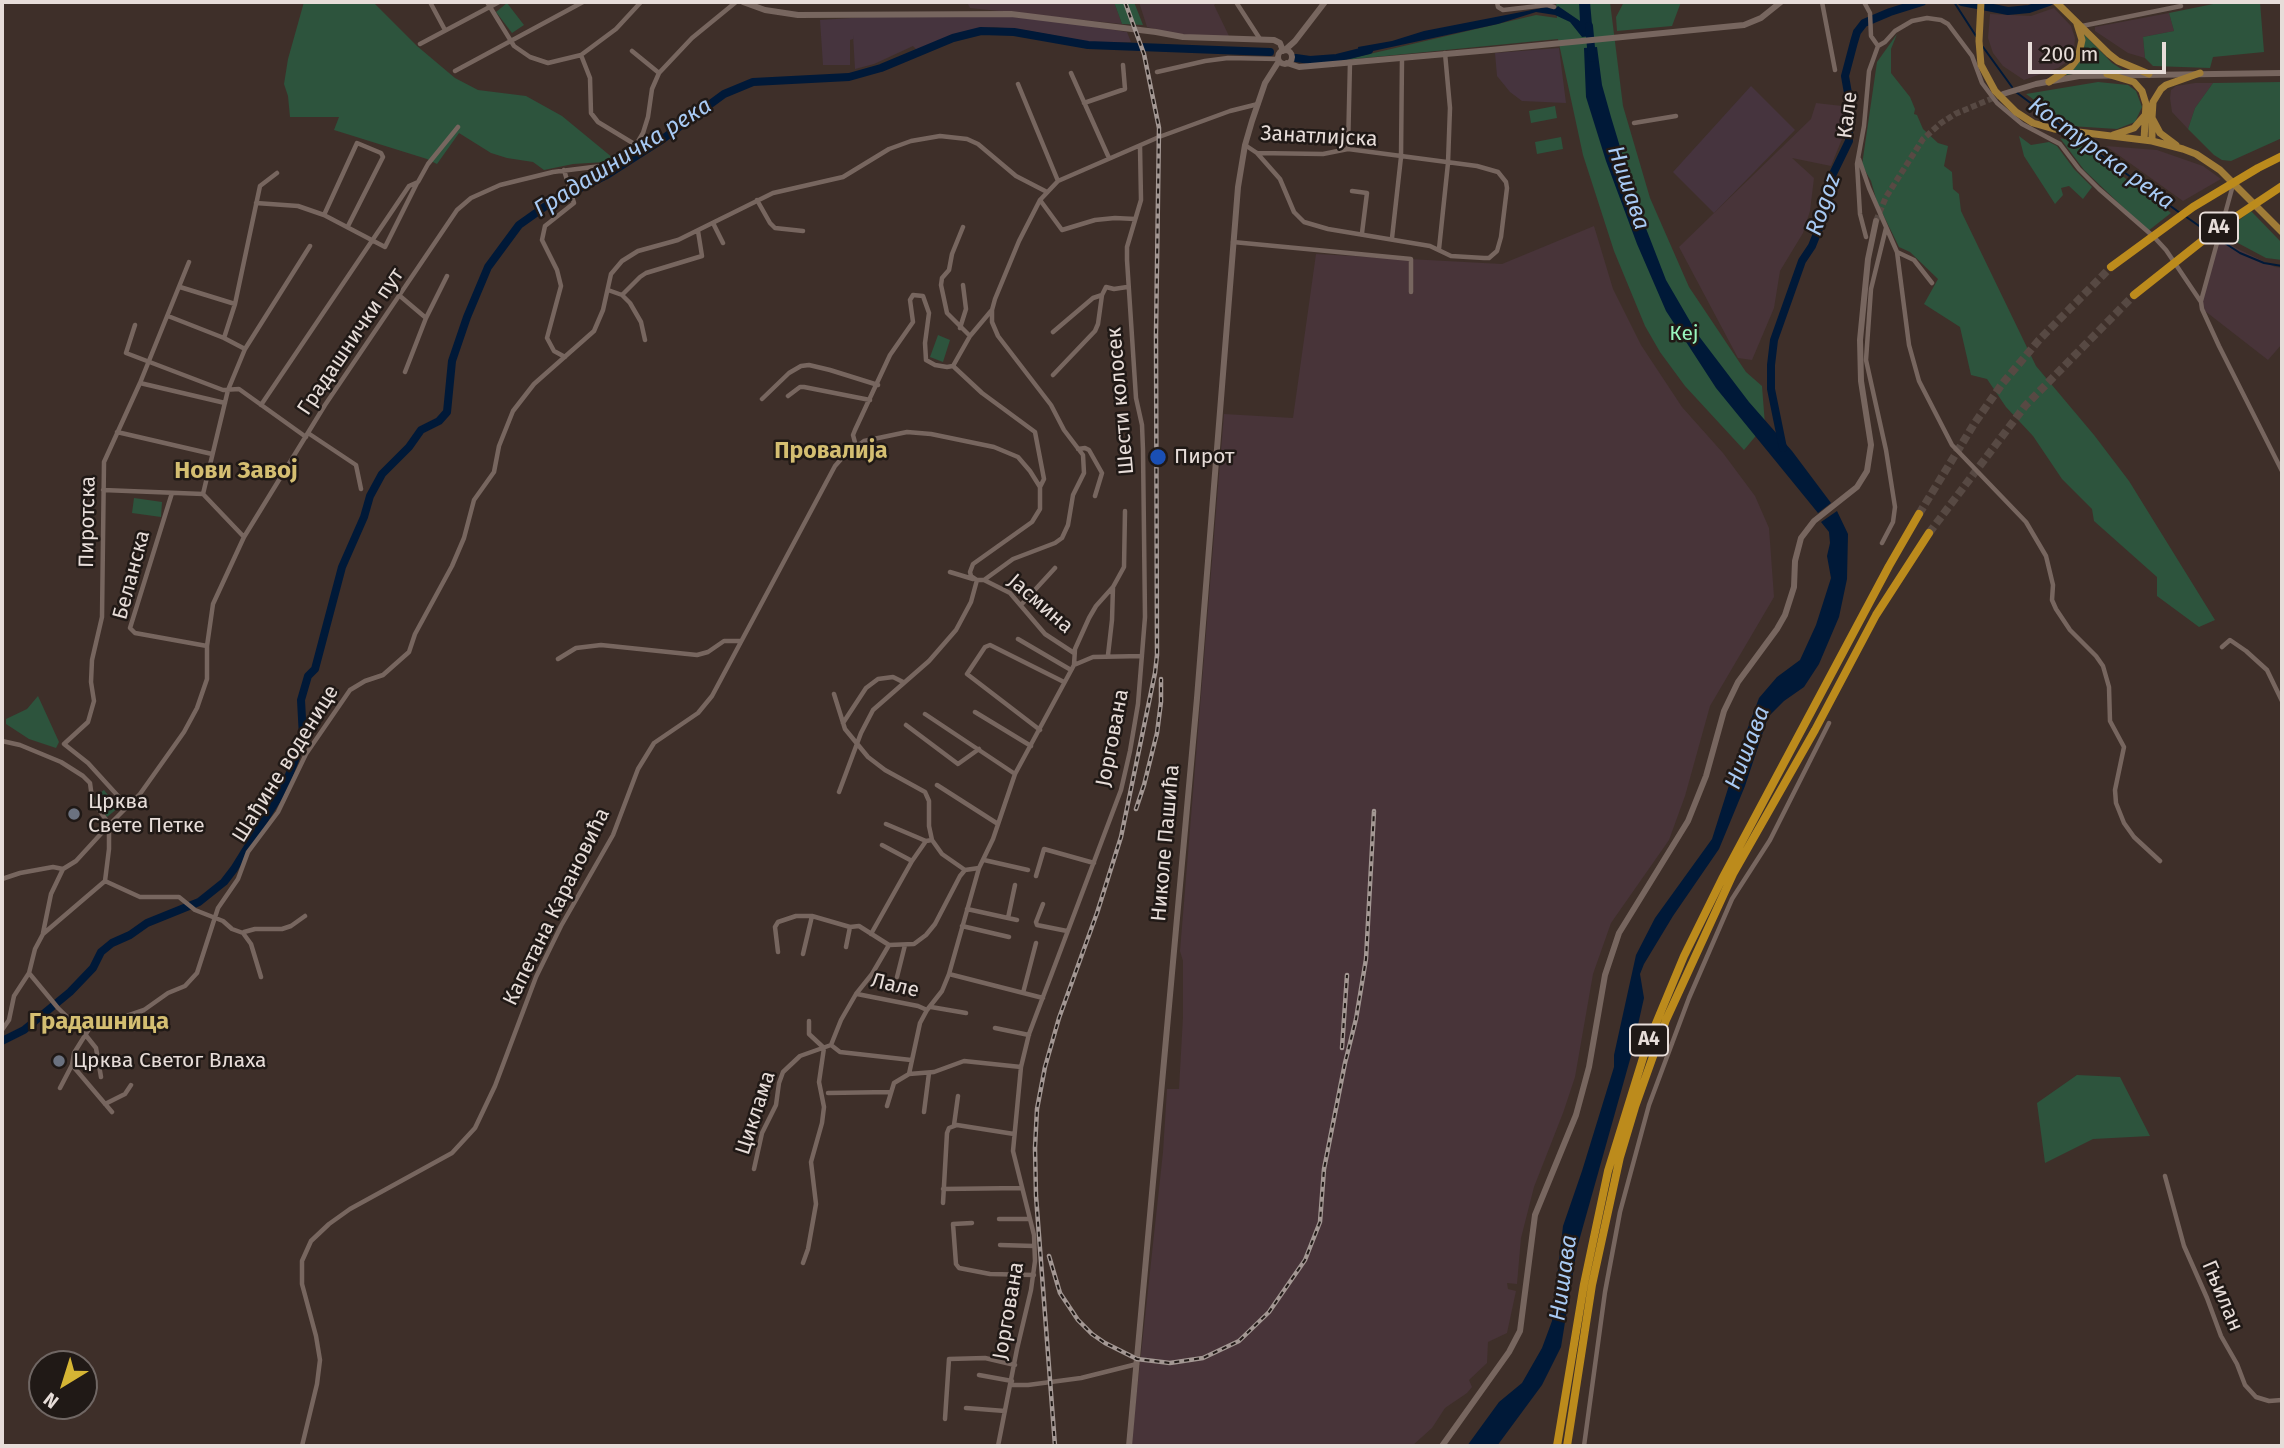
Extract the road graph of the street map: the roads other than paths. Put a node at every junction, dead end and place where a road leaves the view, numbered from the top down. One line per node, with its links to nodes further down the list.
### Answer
1 (430, 2): 20 (street)
2 (499, 2): 14 (street)
3 (583, 2): 21 (street)
4 (641, 2): 28 (street)
5 (736, 2): 36 (street)
6 (743, 2): 22 (main road)
7 (1236, 2): 22 (street)
8 (1325, 2): 23 (main road, Николе Пашића)
9 (1497, 2): 17 (street)
10 (1781, 2): 27 (main road)
11 (1822, 2): 33 (street)
12 (1864, 2): 25 (street)
13 (2057, 3): 18 (main road)
14 (489, 4): 20 (street); 21 (street)
15 (1981, 6): 51 (main road)
16 (2181, 6): 19 (street)
17 (1555, 7)
18 (2073, 18): 19 (main road); 42 (main road)
19 (2082, 26): 41 (main road)
20 (445, 30): 24 (street)
21 (509, 40): 28 (street); 34 (street)
22 (1264, 40): 29 (main road)
23 (1293, 43): 29 (main road); 29 (main road, Николе Пашића)
24 (420, 44)
25 (1878, 46): 62 (street, Кале); 107 (street)
26 (632, 51): 36 (street)
27 (1445, 53): 30 (main road); 63 (street)
28 (581, 55): 53 (street)
29 (1284, 56): 31 (main road); 35 (street); 46 (main road, Николе Пашића)
30 (1402, 57): 31 (main road); 60 (street)
31 (1350, 62): 56 (street)
32 (1123, 65): 45 (street)
33 (1835, 69)
34 (455, 71)
35 (1157, 72)
36 (659, 73): 53 (street)
37 (1071, 73): 45 (street)
38 (2200, 73): 39 (main road); 41 (main road); 48 (main road)
39 (2282, 73)
40 (2108, 74): 41 (main road); 42 (main road); 48 (main road)
41 (2149, 74)
42 (2049, 82): 44 (main road)
43 (1018, 84): 66 (street)
44 (2005, 94)
45 (1084, 103): 61 (street)
46 (1258, 104): 54 (main road, Николе Пашића); 55 (street)
47 (1676, 116): 49 (street)
48 (2149, 116): 51 (main road); 52 (main road); 57 (main road)
49 (1634, 123)
50 (458, 127): 67 (street)
51 (2108, 136): 52 (main road)
52 (2148, 141): 57 (main road)
53 (636, 145): 64 (street, Градашнички пут)
54 (1245, 145): 58 (street, Занатлијска); 89 (main road, Николе Пашића)
55 (1140, 146): 61 (street); 76 (street, Шести колосек)
56 (1348, 149): 58 (street, Занатлијска); 60 (street, Занатлијска)
57 (2183, 149): 68 (main road)
58 (1256, 153): 85 (street)
59 (2282, 156): 95 (highway, A4)
60 (1401, 157): 63 (street, Занатлијска); 87 (street)
61 (1109, 158): 66 (street)
62 (1859, 159): 81 (street); 86 (street, Кале)
63 (1448, 163): 92 (street); 92 (street, Занатлијска)
64 (564, 170): 106 (street, Градашнички пут); 119 (street)
65 (277, 173): 74 (street)
66 (1058, 181): 71 (street)
67 (418, 182): 88 (street); 88 (street)
68 (2234, 183): 84 (main road); 107 (street)
69 (2279, 188): 105 (highway, A4)
70 (1352, 191): 85 (street)
71 (1046, 192): 72 (street, Шађине воденице); 73 (street)
72 (757, 200): 78 (street, Шађине воденице); 83 (street)
73 (1040, 200): 76 (street); 109 (street)
74 (256, 203): 75 (street); 108 (street)
75 (324, 215): 79 (street); 79 (street)
76 (1135, 219): 100 (street, Шести колосек)
77 (1876, 221): 275 (main road)
78 (713, 223): 82 (street, Шађине воденице); 90 (street)
79 (348, 226): 88 (street)
80 (963, 227): 113 (street)
81 (1886, 228): 93 (street); 148 (street)
82 (698, 231): 101 (street, Шађине воденице); 103 (street)
83 (803, 231)
84 (2282, 232)
85 (1362, 233): 87 (street)
86 (1866, 237)
87 (1392, 238): 92 (street)
88 (372, 242): 131 (street)
89 (1233, 242): 102 (street); 264 (main road, Николе Пашића)
90 (723, 243)
91 (310, 247): 118 (street)
92 (1439, 249)
93 (1897, 252): 97 (street); 189 (street)
94 (189, 262): 99 (street, Пиротска)
95 (2111, 267)
96 (447, 275): 111 (street)
97 (1932, 283)
98 (963, 285): 113 (street)
99 (180, 287): 108 (street); 110 (street, Пиротска)
100 (1127, 287): 104 (street); 161 (street, Шести колосек)
101 (608, 290): 103 (street); 119 (street, Шађине воденице)
102 (1411, 292)
103 (622, 295): 117 (street)
104 (1102, 295): 114 (street); 123 (street)
105 (2134, 295)
106 (400, 296): 111 (street); 133 (street, Градашнички пут)
107 (2201, 302): 137 (street)
108 (235, 304): 116 (street)
109 (992, 310): 115 (street); 135 (street)
110 (168, 316): 116 (street); 120 (street, Пиротска)
111 (426, 318): 122 (street)
112 (135, 324): 120 (street)
113 (960, 328): 115 (street)
114 (1053, 332)
115 (970, 337): 121 (street)
116 (224, 338): 118 (street)
117 (645, 340)
118 (245, 349): 126 (street)
119 (565, 358): 204 (street, Шађине воденице)
120 (148, 362): 124 (street, Пиротска); 126 (street)
121 (953, 366): 125 (street); 138 (street)
122 (405, 372)
123 (1053, 374)
124 (140, 383): 130 (street); 132 (street, Пиротска)
125 (877, 385): 128 (street); 129 (street)
126 (228, 390): 130 (street); 131 (street)
127 (788, 396): 129 (street)
128 (762, 399)
129 (870, 400): 134 (street)
130 (225, 403): 136 (street)
131 (261, 405): 133 (street)
132 (117, 432): 136 (street); 139 (street, Пиротска)
133 (307, 435): 140 (street); 147 (street, Градашнички пут)
134 (856, 446): 138 (street); 156 (street, Капетана Карановића)
135 (1078, 449): 143 (street); 152 (street)
136 (212, 454): 142 (street)
137 (2282, 471)
138 (1040, 487): 151 (street)
139 (103, 489): 141 (street); 181 (street, Пиротска)
140 (361, 489)
141 (172, 493): 142 (street); 157 (street, Беланска)
142 (203, 494): 147 (street)
143 (1096, 496)
144 (1125, 511): 153 (street)
145 (1919, 514): 276 (highway, A4)
146 (1929, 533): 277 (highway, A4)
147 (244, 537): 157 (street, Градашнички пут)
148 (1882, 543)
149 (1055, 568): 154 (street)
150 (950, 572): 151 (street)
151 (975, 580): 152 (street); 164 (street)
152 (984, 580): 154 (street, Јасмина)
153 (1113, 587): 159 (street); 160 (street)
154 (1021, 605): 159 (street, Јасмина)
155 (1017, 639): 163 (street)
156 (742, 641): 162 (street); 272 (street, Капетана Карановића)
157 (207, 646): 181 (street, Градашнички пут)
158 (2222, 647): 167 (street)
159 (1074, 653): 163 (street)
160 (1108, 655): 161 (street); 163 (street)
161 (1142, 656): 190 (street, Јоргована)
162 (558, 659)
163 (1073, 668): 165 (street)
164 (903, 682): 170 (street); 175 (street)
165 (1065, 682): 173 (street); 173 (street)
166 (834, 694): 170 (street)
167 (2282, 701)
168 (975, 712): 176 (street)
169 (925, 714): 177 (street)
170 (843, 723): 175 (street)
171 (1829, 723): 278 (street)
172 (906, 725): 177 (street)
173 (1040, 730): 176 (street)
174 (2, 741): 182 (street)
175 (857, 743): 180 (street); 185 (street)
176 (1031, 746): 178 (street)
177 (979, 749): 178 (street)
178 (1015, 774): 184 (street)
179 (937, 785): 184 (street)
180 (839, 792)
181 (128, 807): 182 (street)
182 (110, 824): 192 (street); 197 (street)
183 (886, 824): 185 (street)
184 (998, 824): 187 (street)
185 (929, 840): 188 (street); 193 (street)
186 (882, 845): 188 (street)
187 (984, 860): 191 (street); 194 (street)
188 (912, 861): 211 (street)
189 (2160, 861)
190 (1094, 863): 195 (street); 208 (street, Јоргована)
191 (979, 868): 193 (street); 200 (street)
192 (63, 869): 196 (street); 210 (street)
193 (965, 870): 214 (street)
194 (1028, 870)
195 (1036, 876)
196 (2, 879)
197 (106, 881): 204 (street); 210 (street)
198 (1015, 885): 203 (street)
199 (1043, 904): 208 (street)
200 (967, 909): 203 (street); 206 (street)
201 (305, 916): 209 (street)
202 (812, 916): 207 (street); 217 (street); 218 (street)
203 (1008, 918): 205 (street)
204 (215, 919): 209 (street); 231 (street)
205 (1017, 920)
206 (962, 926): 212 (street); 220 (street)
207 (850, 927): 211 (street); 216 (street)
208 (1067, 931): 225 (street, Јоргована)
209 (243, 933): 221 (street)
210 (43, 934): 219 (street)
211 (871, 934): 215 (street)
212 (1009, 937)
213 (1036, 943): 223 (street)
214 (905, 944): 215 (street); 222 (street)
215 (889, 945): 224 (street)
216 (846, 947)
217 (778, 952)
218 (803, 954)
219 (29, 973): 230 (street); 231 (street)
220 (949, 974): 223 (street); 226 (street)
221 (261, 977)
222 (897, 977)
223 (1023, 993): 225 (street)
224 (856, 994): 226 (street, Лале); 233 (street)
225 (1043, 998): 232 (street, Јоргована)
226 (929, 1009): 227 (street, Лале); 235 (street)
227 (966, 1013)
228 (809, 1021): 234 (street)
229 (995, 1028): 232 (street)
230 (2, 1030)
231 (84, 1033): 236 (street); 240 (street)
232 (1029, 1035): 237 (street, Јоргована)
233 (831, 1045): 234 (street, Циклама); 235 (street)
234 (824, 1048): 252 (street, Циклама); 262 (street)
235 (911, 1060): 239 (street)
236 (72, 1065): 242 (street); 246 (street)
237 (1021, 1067): 238 (street); 251 (street, Јоргована)
238 (929, 1073): 239 (street); 249 (street)
239 (909, 1074): 243 (street)
240 (101, 1077)
241 (131, 1085): 246 (street)
242 (60, 1088)
243 (890, 1092): 244 (street); 247 (street)
244 (828, 1093)
245 (958, 1096): 250 (street)
246 (105, 1104): 248 (street)
247 (887, 1106)
248 (112, 1112)
249 (924, 1112)
250 (954, 1125): 251 (street); 255 (street)
251 (1014, 1134): 254 (street, Јоргована)
252 (754, 1169)
253 (2165, 1176): 268 (street, Гњилан)
254 (1022, 1188): 255 (street); 258 (street, Јоргована)
255 (943, 1189): 256 (street)
256 (943, 1203)
257 (999, 1219): 258 (street)
258 (1030, 1219): 261 (street, Јоргована)
259 (972, 1223): 263 (street)
260 (1000, 1244): 261 (street, Јоргована)
261 (1034, 1247): 263 (street, Јоргована)
262 (803, 1263)
263 (1034, 1275): 265 (street, Јоргована)
264 (1137, 1364): 267 (street); 274 (main road, Николе Пашића)
265 (1015, 1365): 267 (street, Јоргована); 271 (street)
266 (979, 1376): 267 (street, Јоргована)
267 (1012, 1383): 270 (street, Јоргована)
268 (2282, 1400)
269 (966, 1408): 270 (street)
270 (1005, 1411): 273 (street, Јоргована)
271 (945, 1419)
272 (302, 1446)
273 (998, 1446)
274 (1129, 1446)
275 (1442, 1446)
276 (1558, 1446)
277 (1567, 1446)
278 (1584, 1446)

